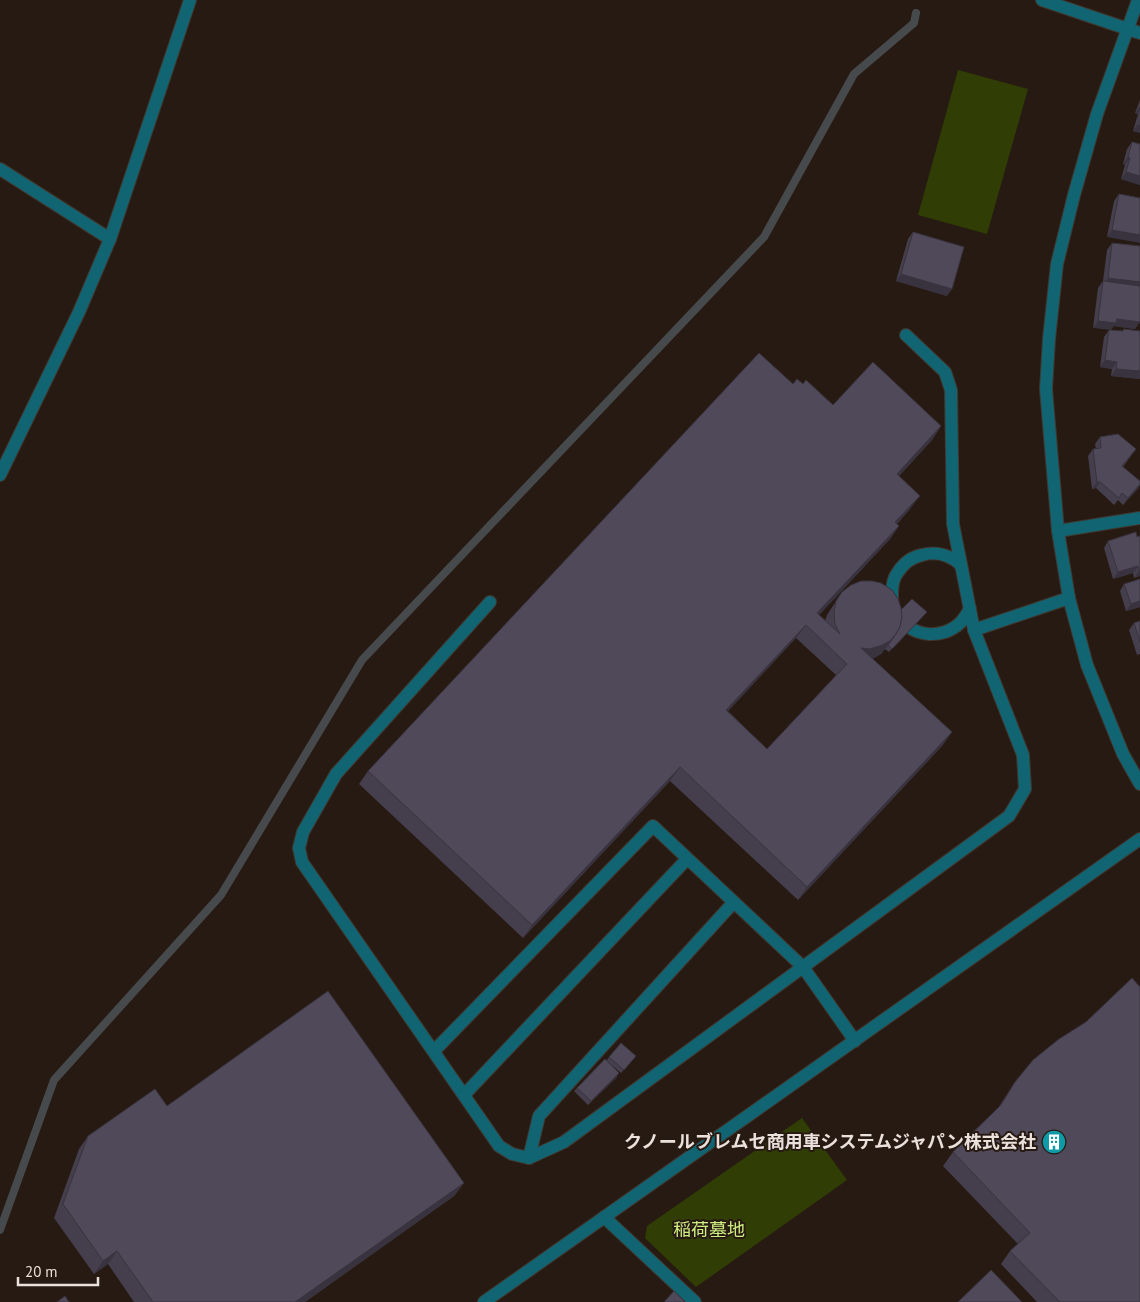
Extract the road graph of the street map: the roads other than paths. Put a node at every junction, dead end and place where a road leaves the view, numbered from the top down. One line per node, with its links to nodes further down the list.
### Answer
1 (190, 0): 7 (street)
2 (1042, 0): 4 (street)
3 (1138, 0): 4 (street)
4 (1127, 29): 5 (street); 11 (street)
5 (1140, 33)
6 (0, 169): 7 (street)
7 (110, 239): 9 (street)
8 (906, 335): 12 (street)
9 (0, 475)
10 (1140, 518): 11 (street)
11 (1058, 531): 13 (street)
12 (961, 565): 15 (street); 15 (street)
13 (1069, 598): 16 (street); 17 (street)
14 (490, 602): 23 (street)
15 (970, 609): 16 (street)
16 (974, 630): 21 (street)
17 (1140, 784)
18 (1140, 839): 22 (street)
19 (687, 859): 20 (street); 23 (street); 24 (street)
20 (733, 902): 21 (street); 25 (street)
21 (803, 966): 22 (street); 25 (street)
22 (855, 1040): 26 (street)
23 (434, 1051): 24 (street)
24 (464, 1095): 25 (street)
25 (529, 1158)
26 (604, 1217): 27 (street); 28 (street)
27 (484, 1302)
28 (695, 1302)

